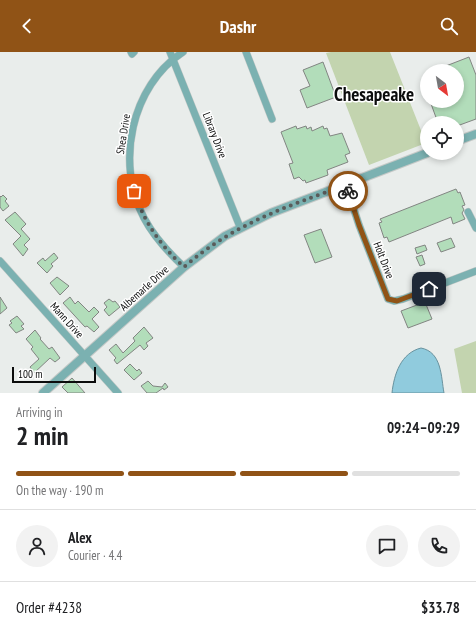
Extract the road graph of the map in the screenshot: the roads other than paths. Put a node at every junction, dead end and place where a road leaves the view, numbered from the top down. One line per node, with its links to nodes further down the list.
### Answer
1 (170, 52): 4 (street, Library Drive)
2 (183, 52): 4 (street, Shea Drive)
3 (246, 52): 5 (street)
4 (172, 60): 11 (street, Library Drive); 14 (street, Shea Drive)
5 (271, 117)
6 (476, 134): 7 (street)
7 (464, 138)
8 (420, 156): 9 (street, Albemarle Drive)
9 (346, 185): 11 (street, Albemarle Drive); 15 (street, Holt Drive)
10 (468, 212): 12 (street)
11 (240, 228): 14 (street, Albemarle Drive)
12 (476, 228)
13 (0, 260): 16 (street, Mann Drive)
14 (184, 267): 16 (street, Albemarle Drive)
15 (476, 271)
16 (85, 356): 17 (street, Albemarle Drive); 18 (street, Mann Drive)
17 (43, 393)
18 (118, 393)

